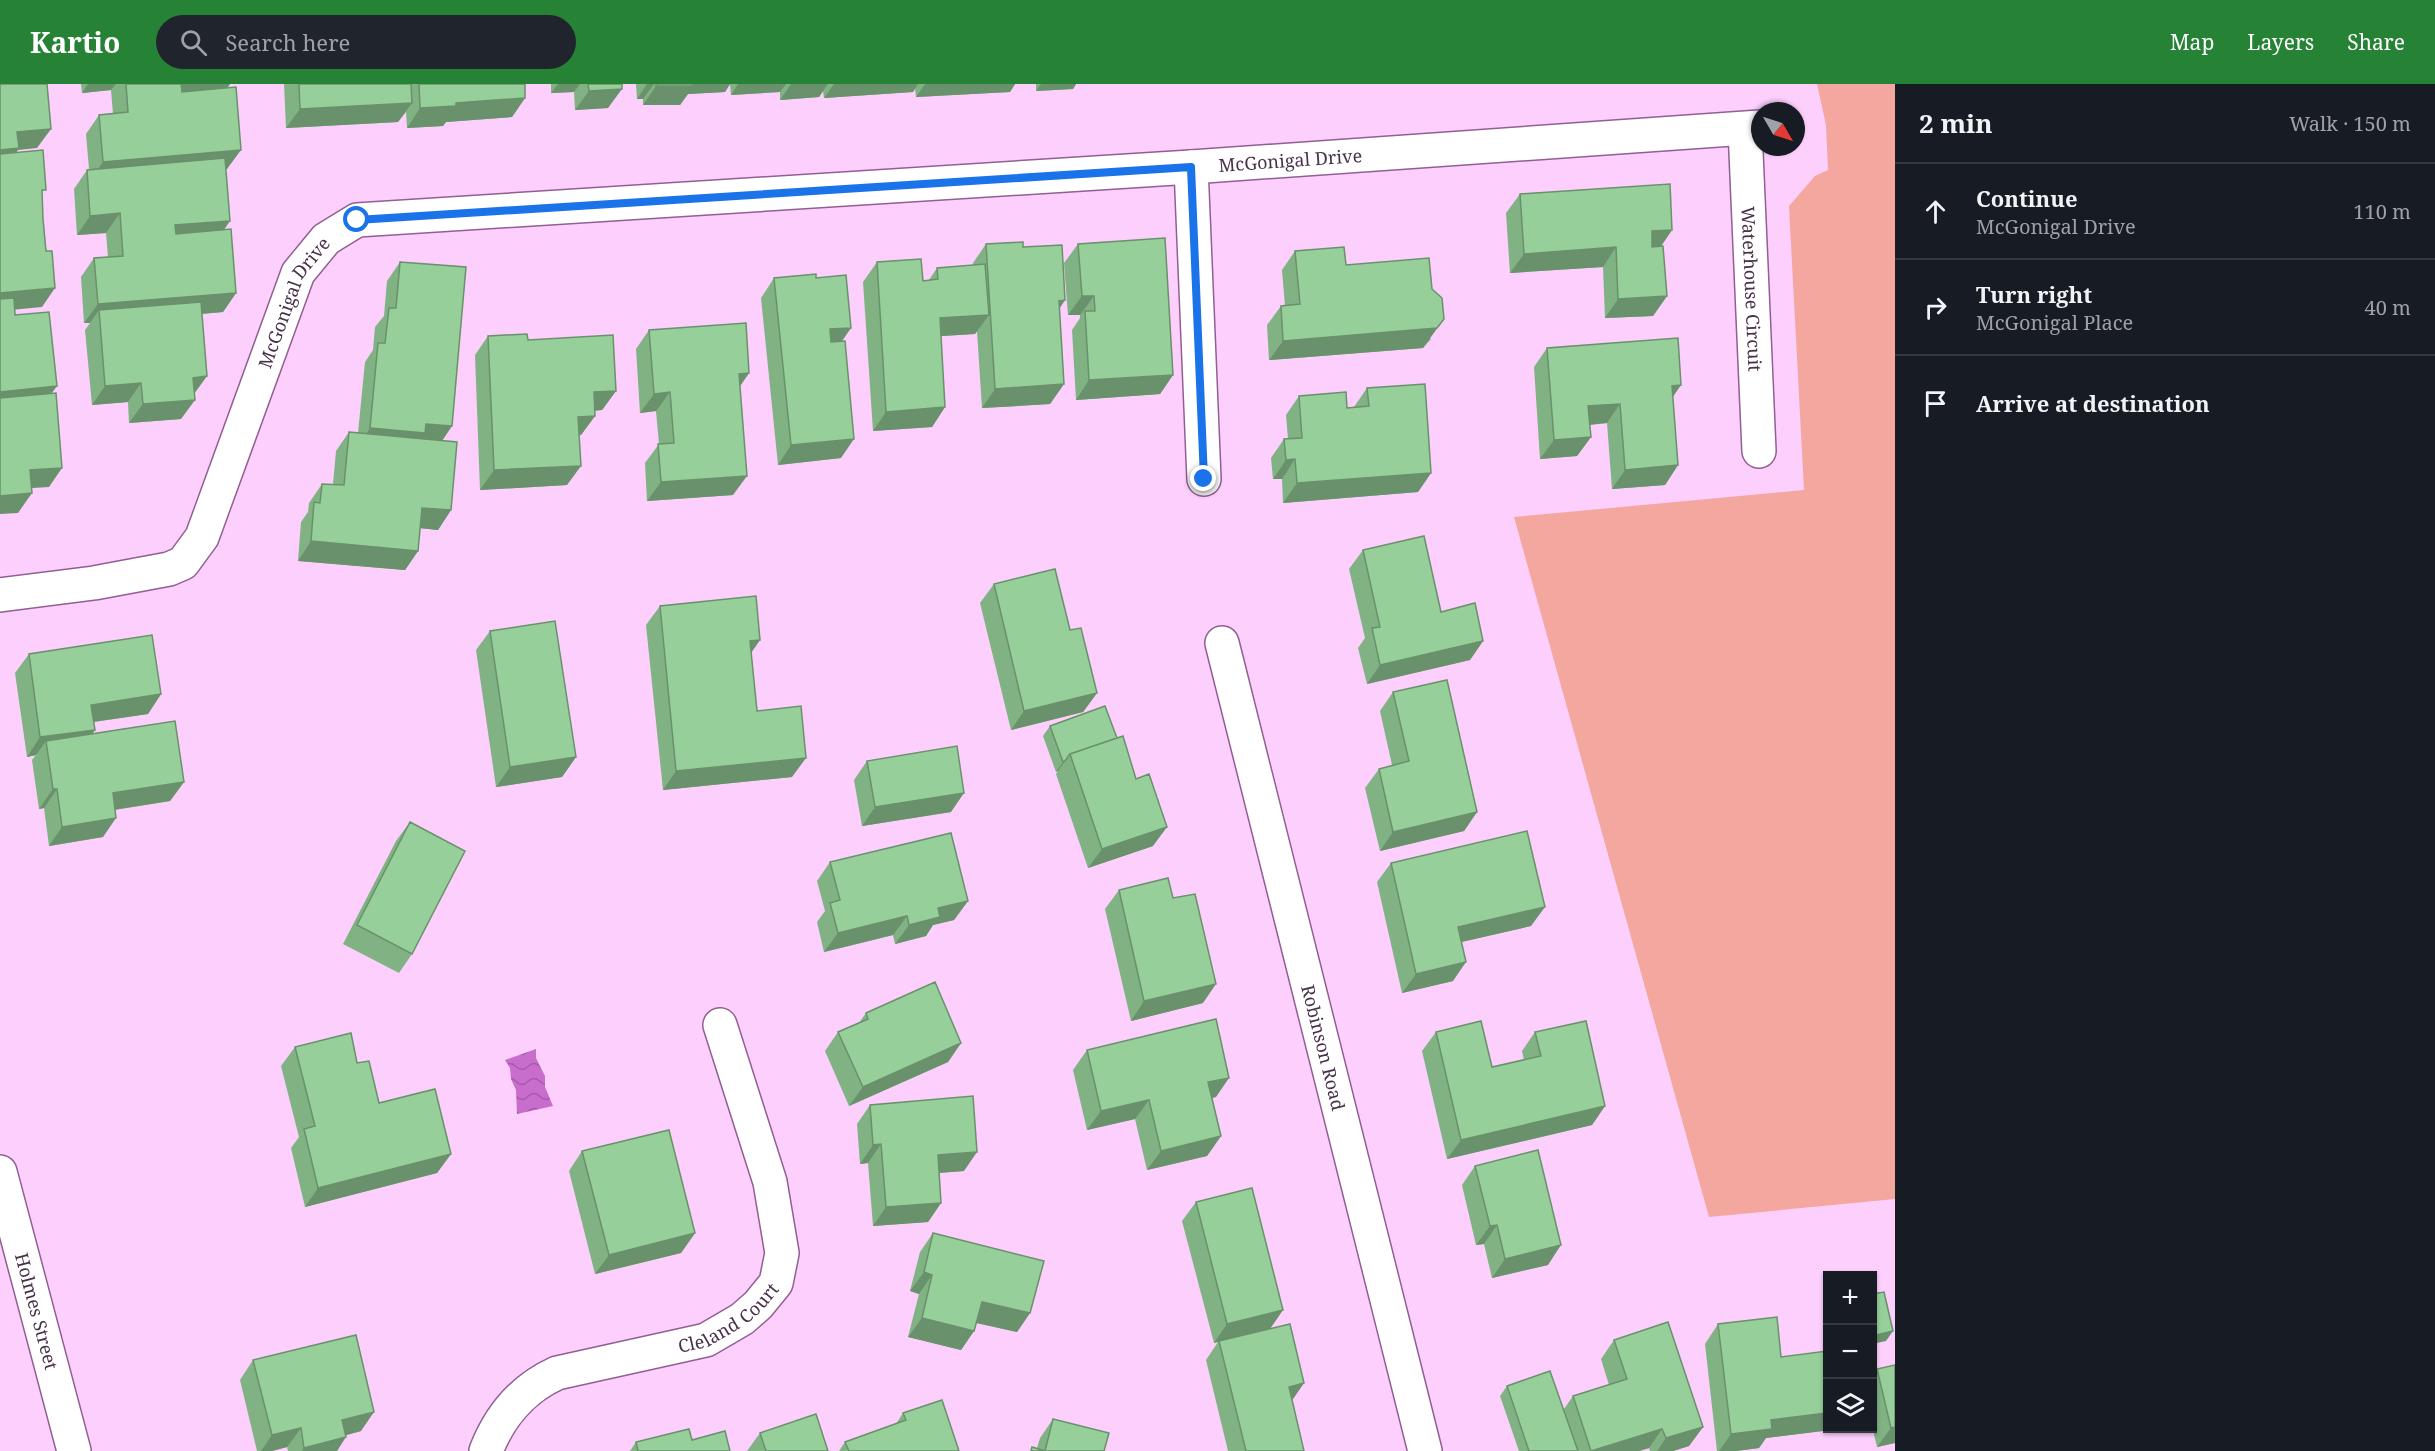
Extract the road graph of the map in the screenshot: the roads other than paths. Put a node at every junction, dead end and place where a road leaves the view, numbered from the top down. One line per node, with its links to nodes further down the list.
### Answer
1 (1751, 128): 3 (street, McGonigal Drive)
2 (1753, 156): 4 (street, Waterhouse Circuit)
3 (1191, 167): 5 (street); 6 (street, McGonigal Drive)
4 (1759, 451)
5 (1204, 479)
6 (0, 594)
7 (1222, 643): 12 (street, Robinson Road)
8 (720, 1025): 11 (street, Cleland Court)
9 (0, 1172): 10 (street, Holmes Street)
10 (74, 1451)
11 (486, 1451)
12 (1425, 1451)

